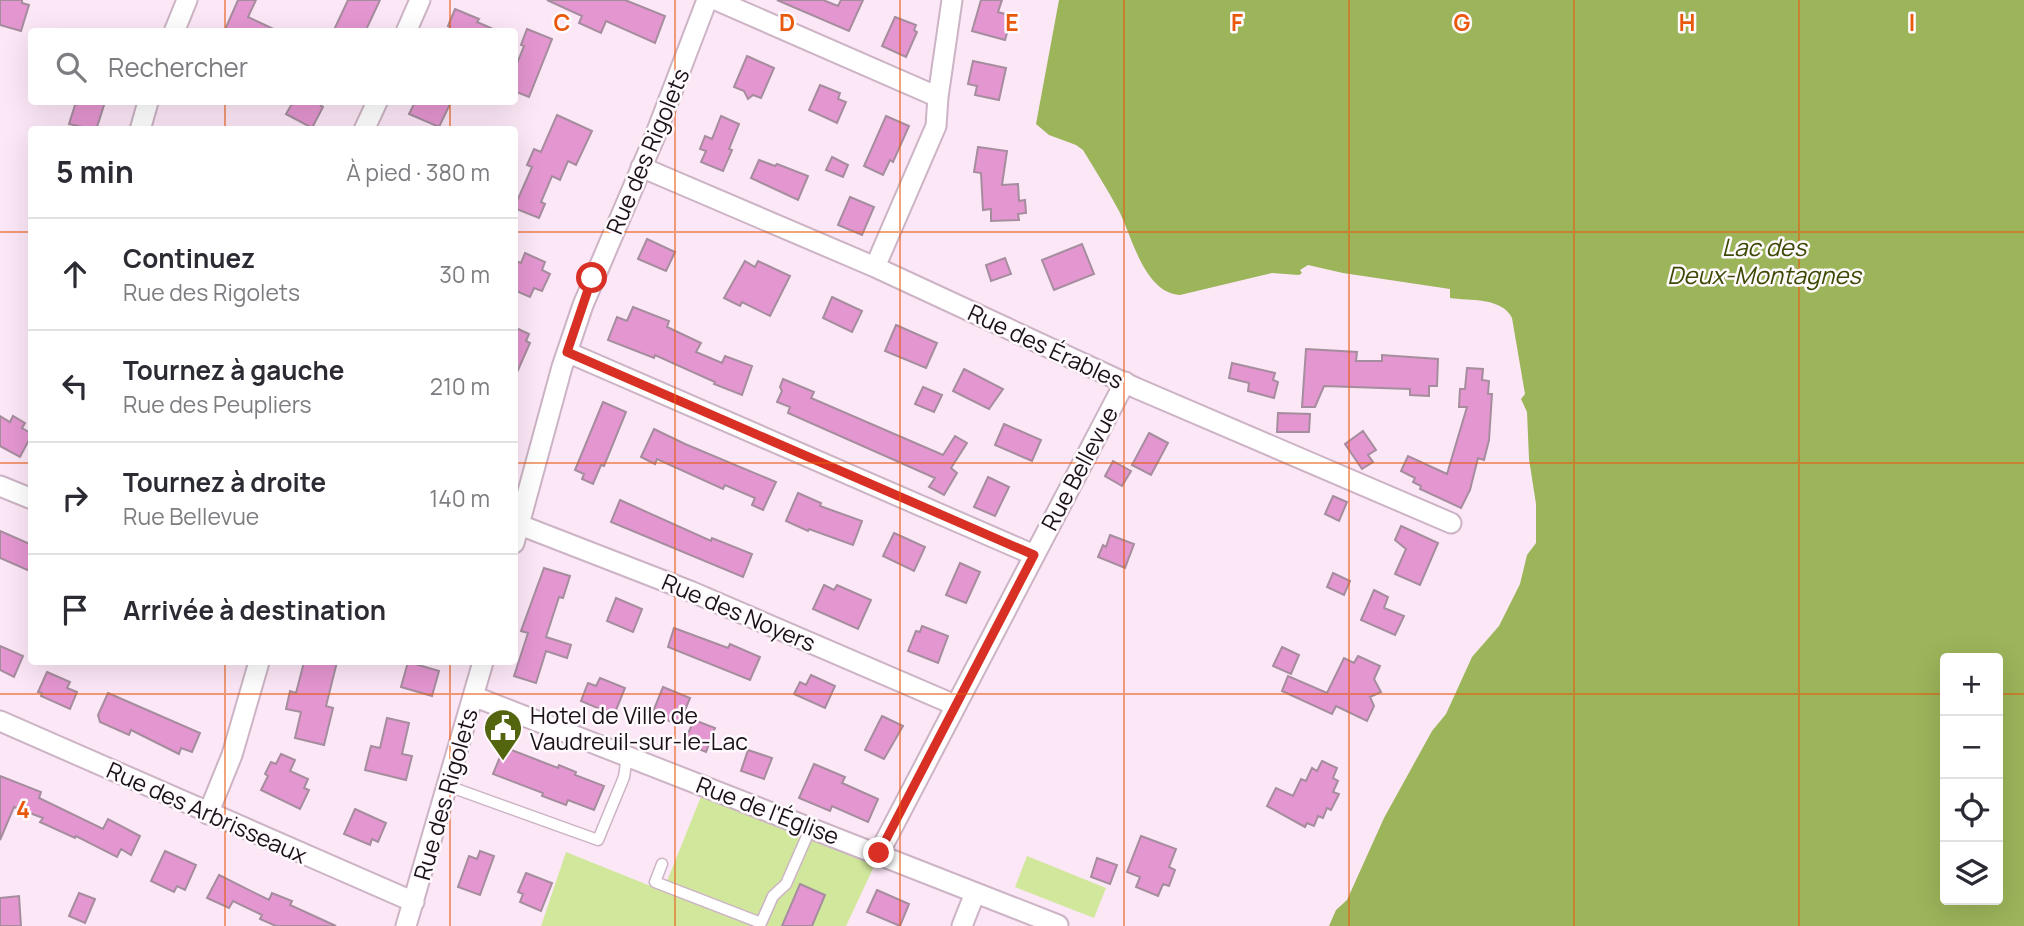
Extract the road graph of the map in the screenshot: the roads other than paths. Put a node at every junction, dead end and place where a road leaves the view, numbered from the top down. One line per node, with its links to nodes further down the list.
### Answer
1 (187, 0): 6 (street)
2 (420, 0): 7 (street)
3 (707, 0): 13 (street, Rue des Rigolets)
4 (716, 0): 8 (street)
5 (952, 0): 8 (street)
6 (176, 28)
7 (409, 28)
8 (938, 97): 14 (street)
9 (147, 105): 11 (street)
10 (376, 105): 12 (street)
11 (141, 126)
12 (366, 126)
13 (641, 167): 14 (street, Rue des Érables); 15 (street, Rue des Rigolets)
14 (875, 267): 16 (street, Rue des Érables)
15 (567, 352): 20 (street, Rue des Rigolets); 22 (street)
16 (1125, 382): 19 (street, Rue des Érables); 22 (street, Rue Bellevue)
17 (0, 486): 18 (street)
18 (28, 497)
19 (1451, 523)
20 (518, 530)
21 (518, 534): 26 (street, Rue des Noyers)
22 (1034, 555): 26 (street, Rue Bellevue)
23 (258, 665): 30 (street)
24 (482, 665): 25 (street, Rue des Rigolets)
25 (473, 696): 28 (street, Rue de l'Église); 29 (street, Rue des Rigolets)
26 (955, 705): 32 (street, Rue Bellevue)
27 (0, 721): 30 (street, Rue des Arbrisseaux)
28 (627, 756): 29 (lane); 31 (street, Rue de l'Église)
29 (448, 786): 35 (street, Rue des Rigolets)
30 (208, 814): 35 (street, Rue des Arbrisseaux)
31 (811, 827): 32 (street, Rue de l'Église); 33 (lane)
32 (879, 853): 34 (street, Rue de l'Église)
33 (662, 864)
34 (975, 893): 36 (street, Rue de l'Église); 38 (street)
35 (414, 902): 37 (street, Rue des Rigolets)
36 (1060, 925)
37 (407, 926)
38 (962, 926)

